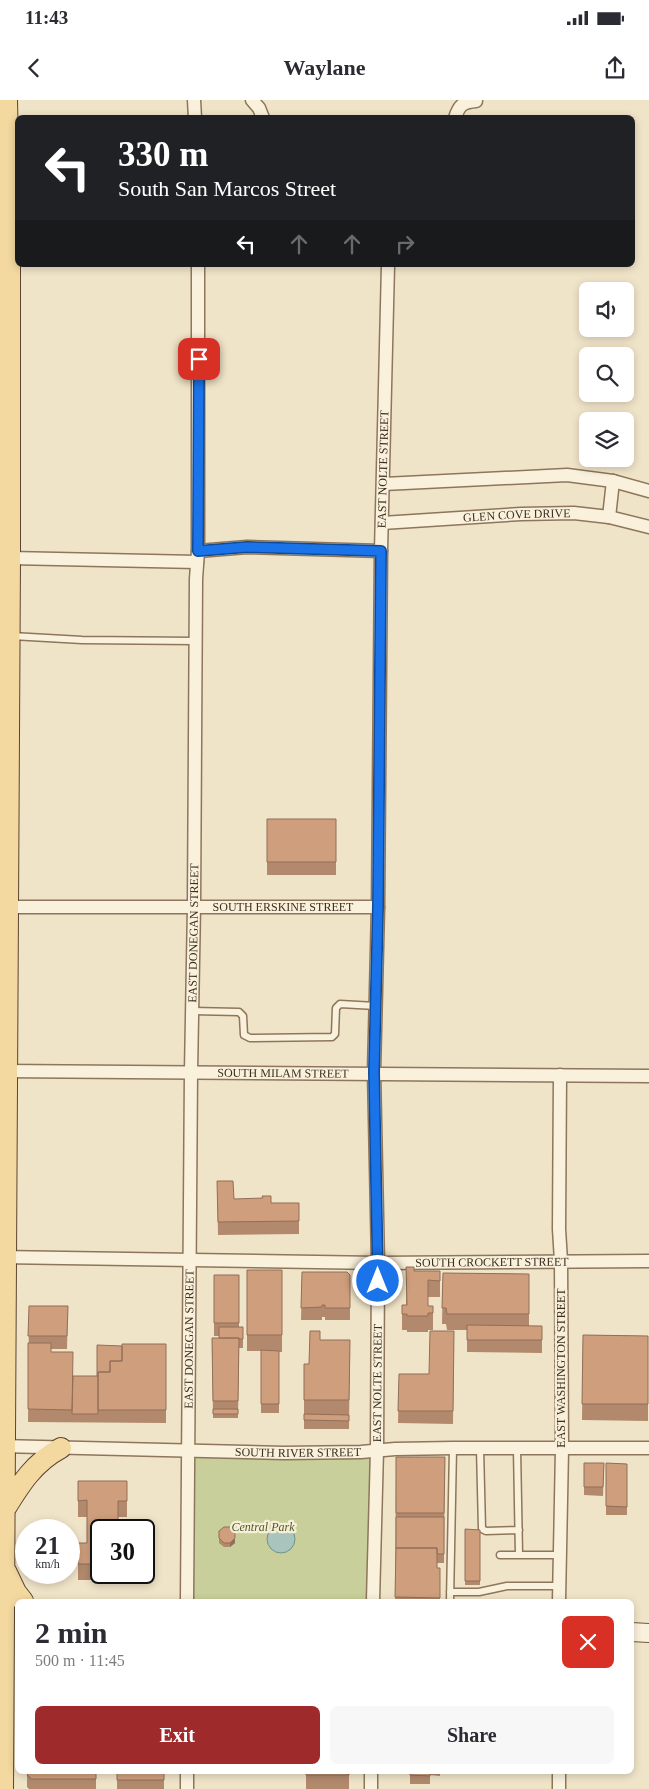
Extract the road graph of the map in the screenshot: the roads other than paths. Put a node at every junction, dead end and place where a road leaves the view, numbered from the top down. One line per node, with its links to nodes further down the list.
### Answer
1 (7, 100): 8 (main road)
2 (194, 100): 5 (street)
3 (252, 100): 6 (street)
4 (476, 101): 7 (street)
5 (195, 115)
6 (262, 115)
7 (456, 115)
8 (9, 225): 11 (main road)
9 (198, 267): 19 (street, EAST DONEGAN STREET)
10 (388, 267): 13 (street, EAST NOLTE STREET)
11 (5, 326): 20 (main road)
12 (613, 481): 13 (street); 14 (street); 15 (street)
13 (384, 484): 16 (street, EAST NOLTE STREET)
14 (649, 491)
15 (609, 517): 16 (street, GLEN COVE DRIVE); 17 (street, GLEN COVE DRIVE)
16 (382, 523): 18 (street, EAST NOLTE STREET)
17 (649, 527)
18 (381, 551): 19 (street); 27 (street, EAST NOLTE STREET)
19 (198, 556): 20 (street); 22 (street, EAST DONEGAN STREET)
20 (10, 558): 21 (main road)
21 (7, 629): 22 (lane); 23 (main road)
22 (196, 641): 25 (street, EAST DONEGAN STREET)
23 (5, 690): 24 (main road)
24 (4, 804): 26 (main road)
25 (194, 906): 26 (street, SOUTH ERSKINE STREET); 27 (street, SOUTH ERSKINE STREET); 29 (street, EAST DONEGAN STREET)
26 (4, 907): 30 (main road)
27 (378, 907): 28 (street, EAST NOLTE STREET)
28 (376, 1006): 29 (lane); 32 (street, EAST NOLTE STREET)
29 (192, 1011): 31 (street, EAST DONEGAN STREET)
30 (3, 1071): 31 (street, SOUTH MILAM STREET); 35 (main road)
31 (191, 1072): 32 (street, SOUTH MILAM STREET); 36 (street, EAST DONEGAN STREET)
32 (374, 1072): 33 (street, SOUTH MILAM STREET); 38 (street, EAST NOLTE STREET)
33 (560, 1075): 34 (street, SOUTH MILAM STREET); 37 (street, EAST WASHINGTON STREET)
34 (649, 1076)
35 (3, 1257): 36 (street, SOUTH CROCKETT STREET); 40 (main road)
36 (190, 1259): 38 (street, SOUTH CROCKETT STREET); 48 (street, EAST DONEGAN STREET)
37 (561, 1261): 38 (street, SOUTH CROCKETT STREET); 39 (street, SOUTH CROCKETT STREET); 46 (street, EAST WASHINGTON STREET)
38 (378, 1262): 47 (street, EAST NOLTE STREET)
39 (649, 1262)
40 (2, 1446): 41 (street, SOUTH RIVER STREET); 49 (main road)
41 (61, 1448): 48 (street, SOUTH RIVER STREET); 49 (main road)
42 (453, 1448): 43 (street, SOUTH RIVER STREET); 47 (street, SOUTH RIVER STREET); 56 (lane)
43 (480, 1448): 45 (street, SOUTH RIVER STREET); 50 (lane)
44 (649, 1448): 46 (street, SOUTH RIVER STREET)
45 (517, 1449): 46 (street, SOUTH RIVER STREET); 50 (lane)
46 (562, 1449): 53 (street, EAST WASHINGTON STREET)
47 (377, 1450): 48 (street, SOUTH RIVER STREET); 59 (street, EAST NOLTE STREET)
48 (188, 1451): 58 (street, EAST DONEGAN STREET)
49 (4, 1511): 54 (main road)
50 (519, 1530): 52 (lane)
51 (500, 1555): 52 (lane)
52 (519, 1555): 53 (lane)
53 (560, 1555): 55 (street, EAST WASHINGTON STREET)
54 (4, 1566): 57 (main road); 62 (main road)
55 (559, 1586): 56 (lane); 61 (street, EAST WASHINGTON STREET)
56 (450, 1592): 60 (lane)
57 (21, 1599)
58 (187, 1599)
59 (373, 1599)
60 (450, 1599)
61 (559, 1599)
62 (7, 1630): 68 (main road)
63 (634, 1632): 64 (main road)
64 (649, 1632)
65 (187, 1774): 69 (street)
66 (371, 1774): 70 (street)
67 (559, 1774): 71 (street)
68 (3, 1789)
69 (187, 1789)
70 (371, 1789)
71 (559, 1789)

